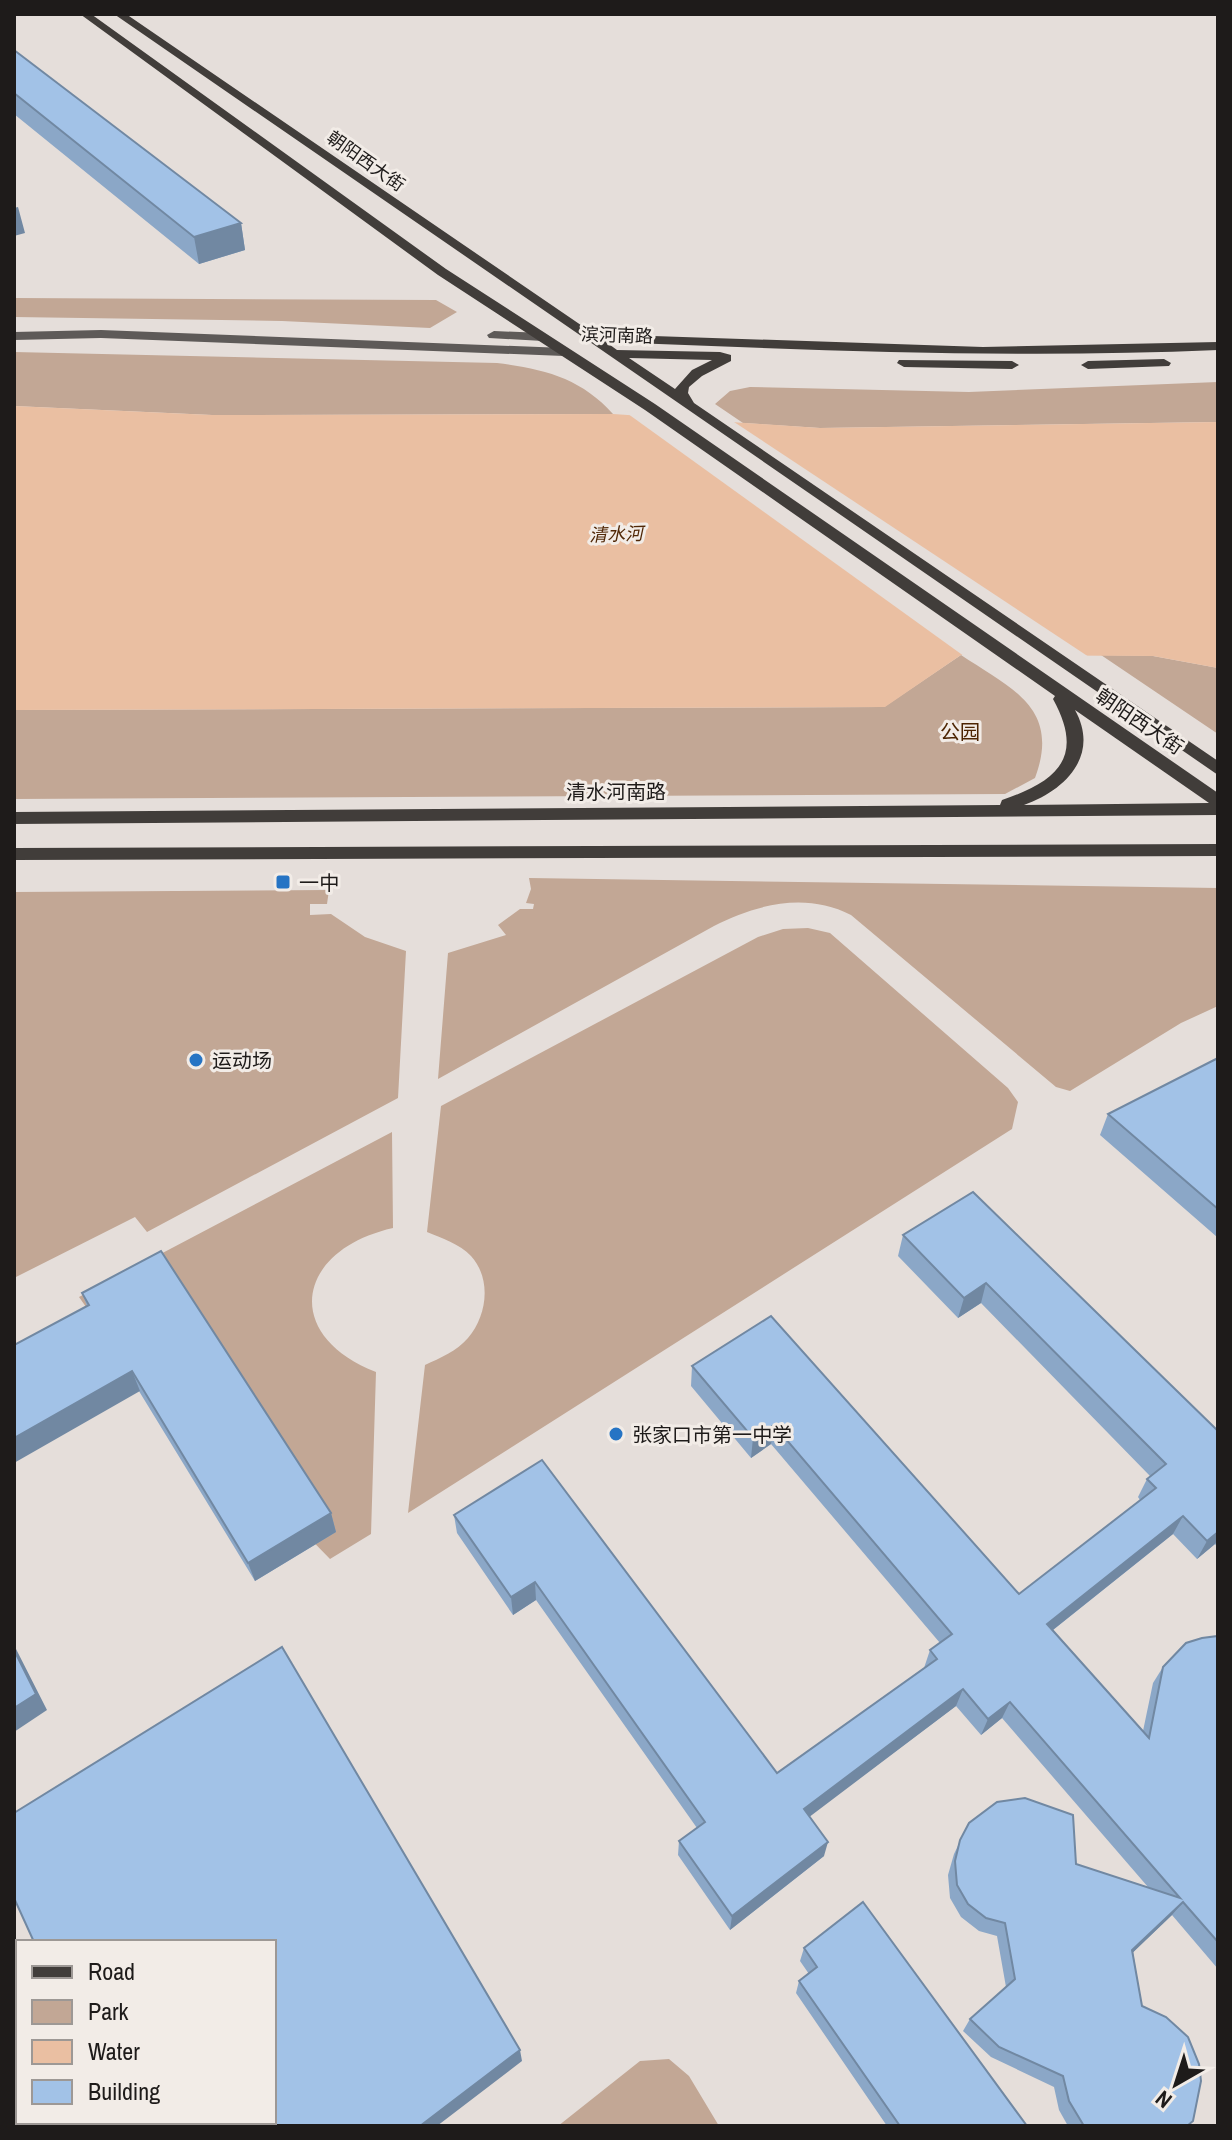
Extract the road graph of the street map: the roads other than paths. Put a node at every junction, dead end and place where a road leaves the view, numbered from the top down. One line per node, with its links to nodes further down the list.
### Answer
1 (85, 14): 5 (main road)
2 (119, 14): 6 (main road, 朝阳西大街)
3 (14, 324): 5 (main road, 滨河南路)
4 (14, 336): 8 (main road, 滨河南路)
5 (543, 337): 6 (main road, 滨河南路); 8 (main road, 朝阳西大街)
6 (591, 338): 7 (main road, 滨河南路); 9 (main road, 朝阳西大街)
7 (1218, 346)
8 (564, 352): 9 (main road, 滨河南路); 13 (main road, 朝阳西大街)
9 (614, 354): 10 (main road, 滨河南路); 12 (main road, 朝阳西大街)
10 (730, 357): 11 (main road, 滨河南路); 12 (main road)
11 (1218, 359)
12 (690, 407): 14 (main road, 朝阳西大街)
13 (1054, 689): 15 (main road, 朝阳西大街); 17 (main road)
14 (1218, 769)
15 (1218, 801)
16 (1218, 809): 17 (main road, 清水河南路)
17 (983, 810): 18 (main road, 清水河南路)
18 (14, 818)
19 (1218, 850): 20 (main road)
20 (14, 854)

